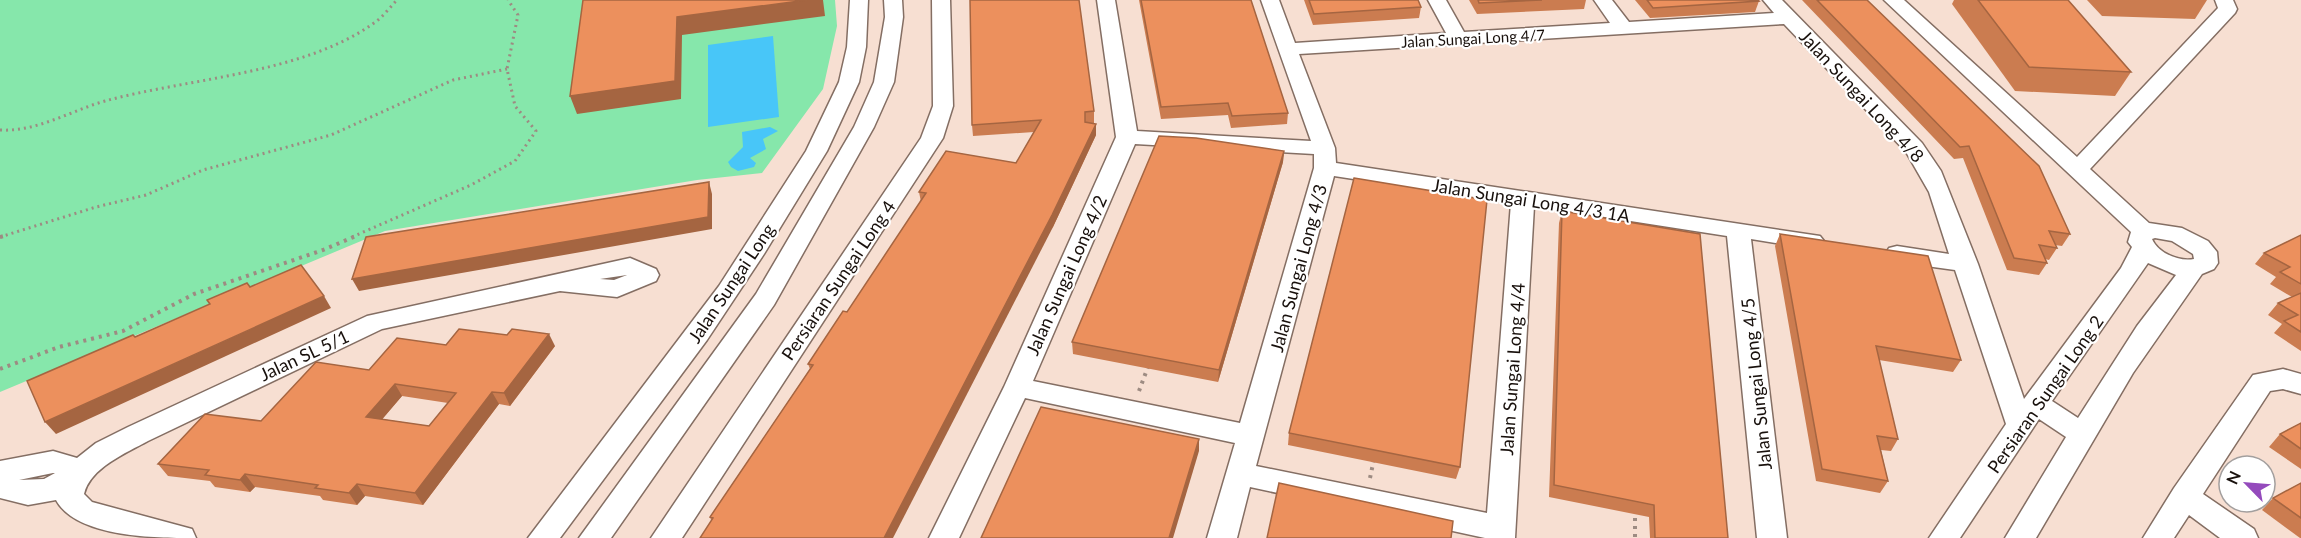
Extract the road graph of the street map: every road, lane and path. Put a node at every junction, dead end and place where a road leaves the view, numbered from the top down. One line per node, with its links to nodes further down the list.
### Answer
1 (397, 0): 18 (path)
2 (508, 0): 17 (path)
3 (859, 0): 48 (street, Jalan Sungai Long)
4 (893, 0): 49 (street, Jalan Sungai Long)
5 (941, 0): 50 (street, Persiaran Sungai Long 4)
6 (1106, 0): 19 (street)
7 (1270, 0): 16 (street)
8 (1437, 0): 15 (street)
9 (1603, 0): 14 (street)
10 (1772, 0): 13 (street, Jalan Sungai Long 4/8)
11 (1893, 0): 21 (street)
12 (2224, 0): 21 (street)
13 (1789, 18): 14 (street, Jalan Sungai Long 4/7); 28 (street, Jalan Sungai Long 4/8)
14 (1624, 29): 15 (street, Jalan Sungai Long 4/7)
15 (1458, 39): 16 (street, Jalan Sungai Long 4/7)
16 (1287, 49): 20 (street)
17 (507, 69): 24 (path); 31 (path)
18 (0, 130)
19 (1127, 137): 20 (street, Jalan Sungai Long 4/3 1A); 33 (street, Jalan Sungai Long 4/2)
20 (1324, 158): 22 (street, Jalan Sungai Long 4/3 1A); 37 (street, Jalan Sungai Long 4/3)
21 (2077, 170): 25 (street)
22 (1523, 200): 23 (street, Jalan Sungai Long 4/3 1A); 46 (street, Jalan Sungai Long 4/4)
23 (1738, 230): 26 (street, Jalan Sungai Long 4/3 1A); 54 (street, Jalan Sungai Long 4/5)
24 (0, 237)
25 (2144, 240): 35 (street, Persiaran Sungai Long 2); 36 (street)
26 (1837, 245)
27 (1872, 250): 28 (street)
28 (1966, 264): 35 (street, Jalan Sungai Long 4/8)
29 (555, 284): 41 (street, Jalan SL 5/1)
30 (1152, 356): 34 (path)
31 (0, 369)
32 (2301, 384): 43 (street)
33 (1017, 387): 34 (street); 51 (street, Jalan Sungai Long 4/2)
34 (1132, 411): 37 (street)
35 (2028, 415): 36 (street); 55 (street, Persiaran Sungai Long 2)
36 (2082, 434): 56 (street)
37 (1251, 436): 40 (street, Jalan Sungai Long 4/3)
38 (1376, 447): 44 (path)
39 (0, 472): 41 (street)
40 (1240, 474): 44 (street); 52 (street, Jalan Sungai Long 4/3)
41 (74, 476): 42 (street, Jalan SL 5/1); 47 (street)
42 (0, 487)
43 (2184, 496): 57 (street); 58 (street)
44 (1366, 500): 46 (street)
45 (1635, 503): 53 (path)
46 (1500, 533)
47 (181, 538)
48 (543, 538)
49 (594, 538)
50 (666, 538)
51 (945, 538)
52 (1222, 538)
53 (1635, 538)
54 (1773, 538)
55 (1944, 538)
56 (2020, 538)
57 (2158, 538)
58 (2243, 538)

